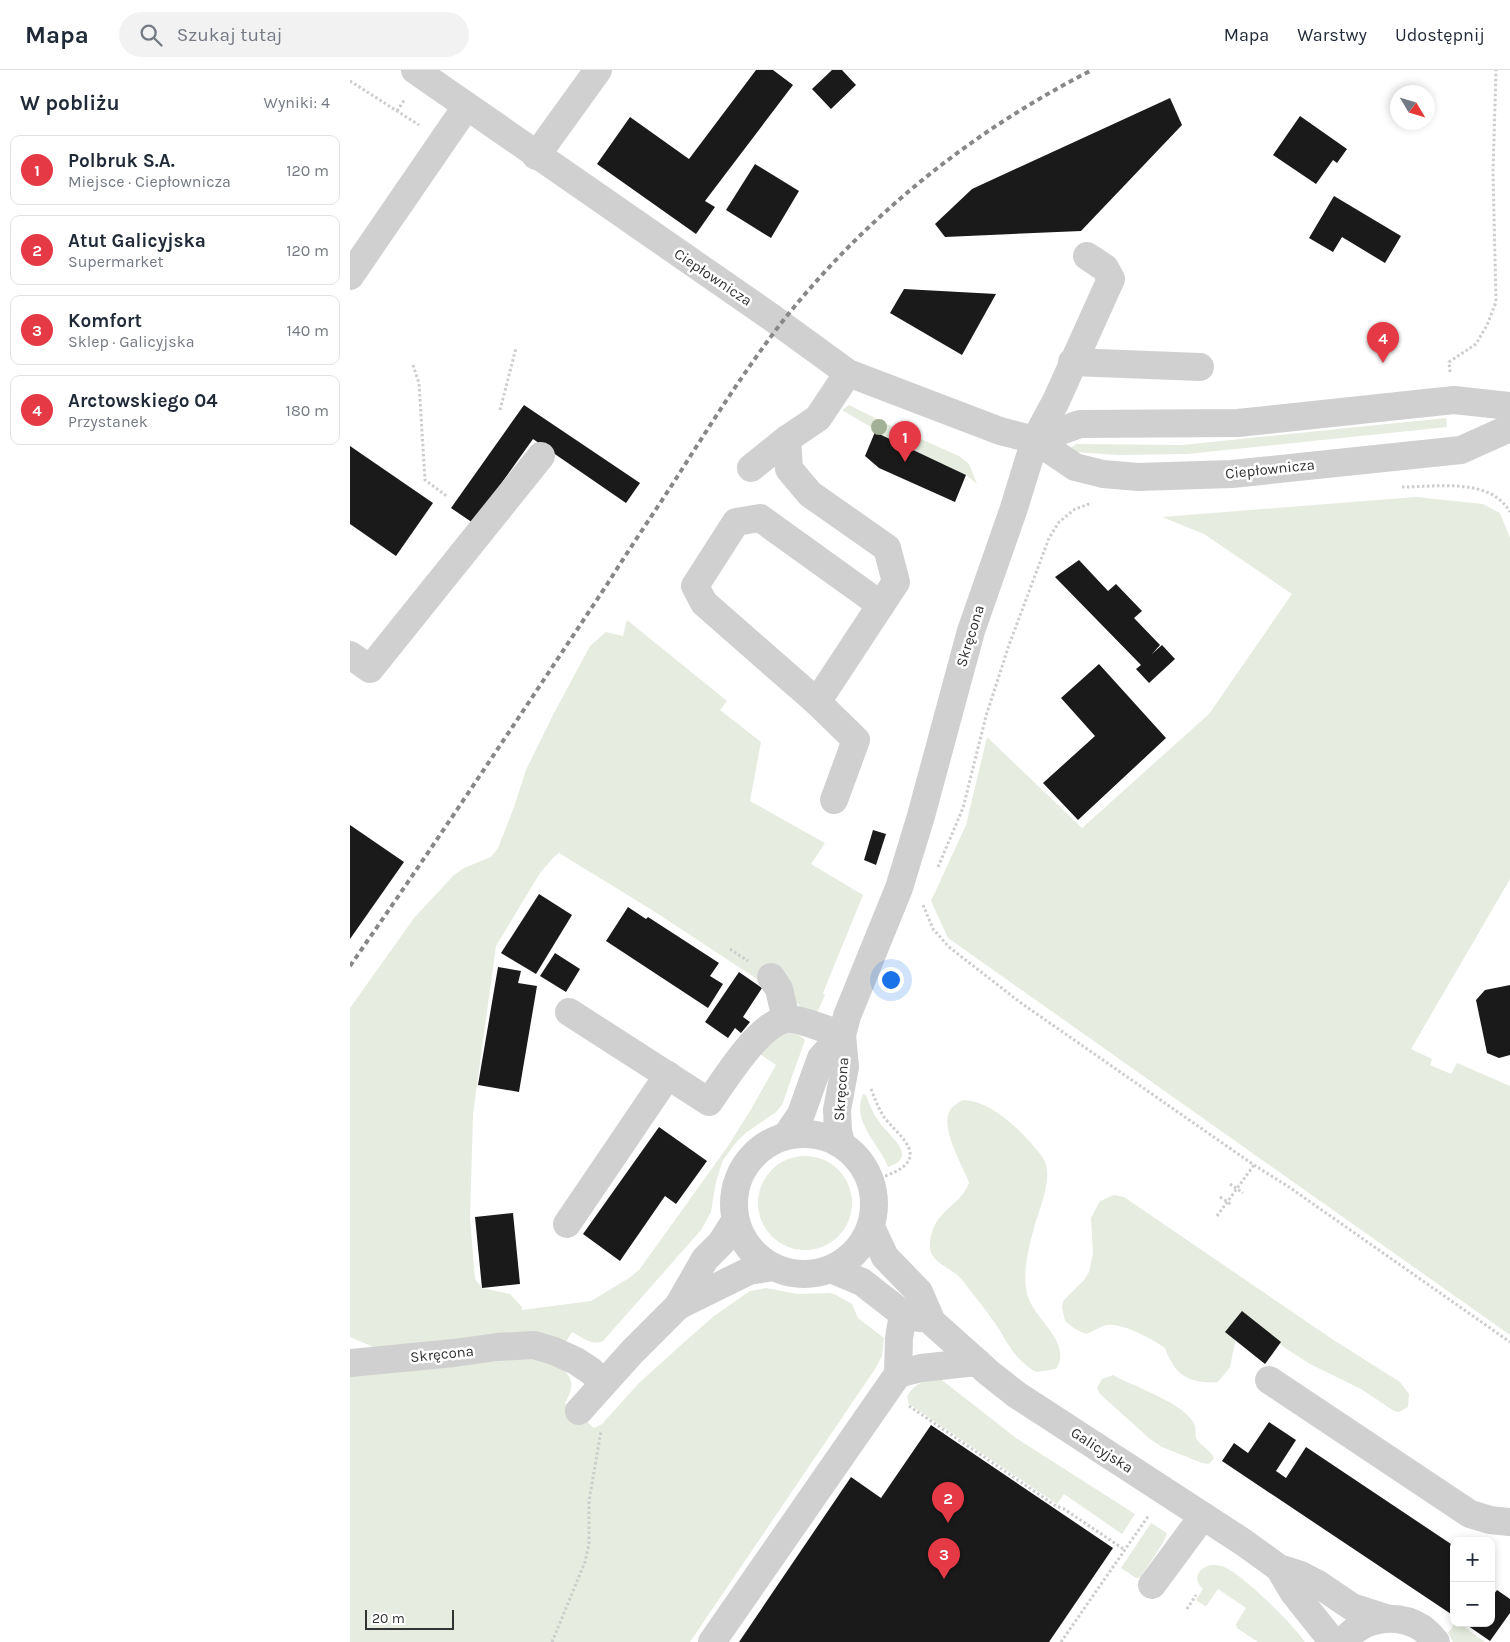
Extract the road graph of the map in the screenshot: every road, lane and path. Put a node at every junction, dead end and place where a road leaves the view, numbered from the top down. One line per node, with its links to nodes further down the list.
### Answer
1 (414, 70): 5 (street, Ciepłownicza)
2 (598, 70): 7 (street)
3 (1496, 70): 12 (path)
4 (350, 81): 6 (path)
5 (466, 107): 7 (street, Ciepłownicza); 9 (street)
6 (424, 128)
7 (536, 156): 15 (street, Ciepłownicza)
8 (1087, 256): 11 (street, Skręcona)
9 (350, 276)
10 (516, 348): 17 (path)
11 (1072, 362): 14 (street); 20 (street, Skręcona)
12 (1448, 362)
13 (413, 364): 24 (path)
14 (1200, 367)
15 (848, 373): 19 (street); 20 (street, Ciepłownicza)
16 (1510, 406): 20 (street)
17 (500, 410)
18 (1510, 428): 20 (street, Ciepłownicza)
19 (787, 439): 22 (street); 27 (street)
20 (1035, 440): 36 (street, Skręcona)
21 (541, 456): 28 (street)
22 (750, 468)
23 (1398, 488): 26 (path)
24 (448, 497)
25 (1098, 501): 31 (path)
26 (1510, 512)
27 (881, 605): 29 (street); 29 (street)
28 (350, 655)
29 (817, 702): 30 (street)
30 (834, 800)
31 (938, 868)
32 (919, 911): 41 (path)
33 (770, 977): 35 (street)
34 (569, 1012): 37 (street)
35 (786, 1020): 36 (street); 37 (street)
36 (844, 1026): 39 (street, Skręcona); 40 (street, Skręcona)
37 (668, 1075): 51 (street)
38 (869, 1085): 42 (path)
39 (787, 1135): 40 (street); 50 (street)
40 (841, 1143): 42 (street)
41 (1254, 1165): 44 (path); 58 (path)
42 (871, 1181): 52 (street)
43 (1230, 1184): 44 (path)
44 (1237, 1188): 45 (path); 47 (path)
45 (1243, 1193)
46 (1220, 1197): 47 (path)
47 (1227, 1202): 48 (path); 49 (path)
48 (1232, 1206)
49 (1217, 1216)
50 (736, 1221): 53 (street); 55 (street)
51 (567, 1224)
52 (871, 1227): 54 (street); 57 (street, Galicyjska)
53 (773, 1267): 54 (street); 55 (street)
54 (831, 1269): 56 (street, Galicyjska)
55 (678, 1306): 63 (street)
56 (904, 1314): 57 (street, Galicyjska); 61 (street)
57 (932, 1322): 59 (street, Galicyjska)
58 (1510, 1342)
59 (977, 1362): 61 (street); 66 (street, Galicyjska)
60 (350, 1363): 63 (street, Skręcona)
61 (898, 1374): 75 (street)
62 (1269, 1380): 67 (street)
63 (590, 1397): 74 (path)
64 (934, 1423): 68 (path)
65 (1149, 1514): 68 (path)
66 (1203, 1516): 69 (street, Galicyjska); 70 (street)
67 (1510, 1522)
68 (1125, 1550): 76 (path)
69 (1279, 1568): 73 (street, Galicyjska); 77 (street, Galicyjska)
70 (1152, 1585)
71 (1196, 1595): 72 (path)
72 (1187, 1610)
73 (1386, 1618): 78 (street); 79 (street, Galicyjska)
74 (552, 1642)
75 (712, 1642)
76 (1061, 1642)
77 (1333, 1642)
78 (1344, 1642)
79 (1436, 1642)

